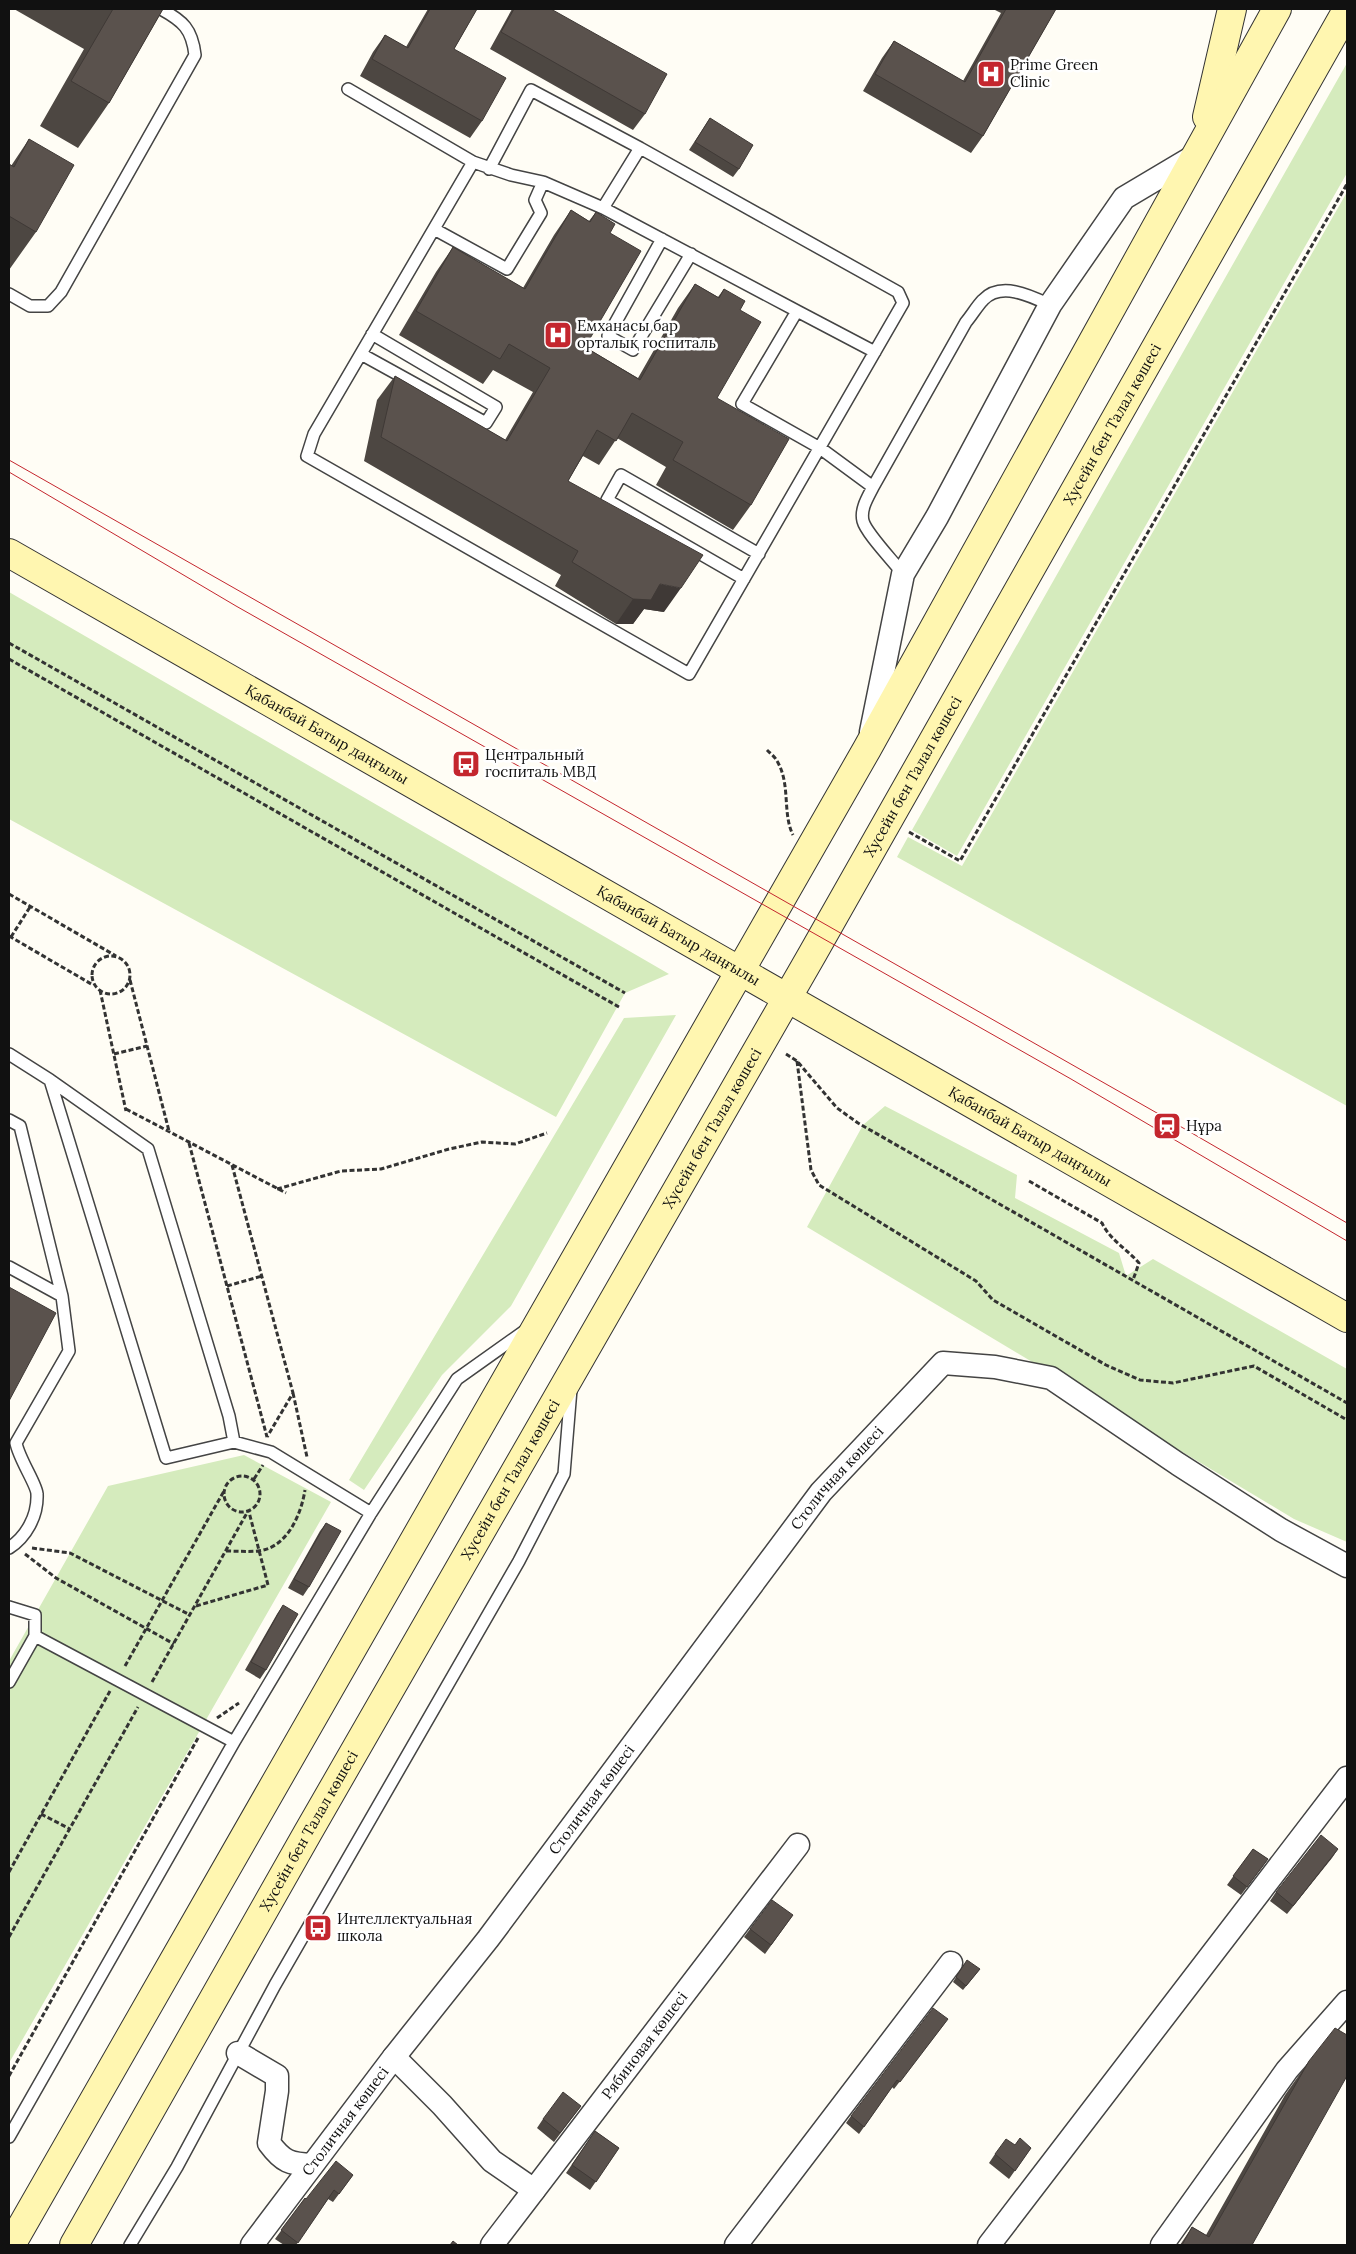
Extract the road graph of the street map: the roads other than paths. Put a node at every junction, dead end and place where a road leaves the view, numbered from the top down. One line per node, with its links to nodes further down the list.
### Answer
1 (162, 9): 15 (lane)
2 (1232, 9): 7 (street)
3 (1277, 9): 7 (street)
4 (1347, 10): 29 (street, Хусейн бен Талал көшесі)
5 (348, 89): 8 (lane)
6 (640, 148): 9 (lane); 11 (lane); 19 (lane)
7 (1198, 154): 16 (street); 27 (street)
8 (473, 162): 9 (lane); 12 (lane)
9 (489, 168): 10 (lane)
10 (543, 182): 11 (lane); 12 (lane)
11 (603, 208): 13 (lane)
12 (434, 229): 18 (lane)
13 (662, 239): 14 (lane); 14 (lane)
14 (691, 254): 17 (lane)
15 (9, 294)
16 (1050, 304): 22 (lane); 25 (street)
17 (797, 310): 19 (lane); 21 (lane)
18 (372, 334): 20 (lane); 20 (lane)
19 (874, 352): 21 (lane)
20 (361, 354): 26 (lane)
21 (820, 448): 22 (lane); 24 (lane)
22 (873, 487): 25 (lane)
23 (9, 553): 28 (street, Қабанбай Батыр даңғылы)
24 (758, 554): 26 (lane); 26 (lane)
25 (903, 574): 27 (street)
26 (744, 579)
27 (867, 749): 28 (street)
28 (740, 971): 29 (street, Қабанбай Батыр даңғылы); 35 (street)
29 (786, 998): 36 (street, Қабанбай Батыр даңғылы); 37 (street, Хусейн бен Талал көшесі)
30 (9, 1054): 31 (lane)
31 (50, 1080): 38 (lane); 38 (lane)
32 (9, 1120): 34 (lane)
33 (9, 1267): 34 (lane)
34 (62, 1296): 40 (lane)
35 (542, 1318): 39 (lane); 55 (street)
36 (1347, 1318)
37 (572, 1371): 50 (lane); 56 (street, Хусейн бен Талал көшесі)
38 (234, 1442): 39 (lane)
39 (371, 1513): 45 (lane)
40 (11, 1547)
41 (1347, 1566): 51 (street, Столичная көшесі)
42 (9, 1607): 43 (lane)
43 (35, 1636): 44 (lane); 45 (lane)
44 (9, 1682)
45 (234, 1742): 52 (lane)
46 (1347, 1778): 61 (street)
47 (798, 1845): 54 (street, Рябиновая көшесі)
48 (951, 1963): 60 (street)
49 (1347, 2002): 62 (street)
50 (238, 2053): 53 (street); 57 (lane)
51 (394, 2057): 53 (street, Столичная көшесі); 54 (street)
52 (9, 2135)
53 (312, 2165): 58 (street, Столичная көшесі)
54 (534, 2190): 59 (street, Рябиновая көшесі)
55 (11, 2245)
56 (74, 2245)
57 (130, 2245)
58 (252, 2245)
59 (492, 2245)
60 (736, 2245)
61 (989, 2245)
62 (1162, 2245)

